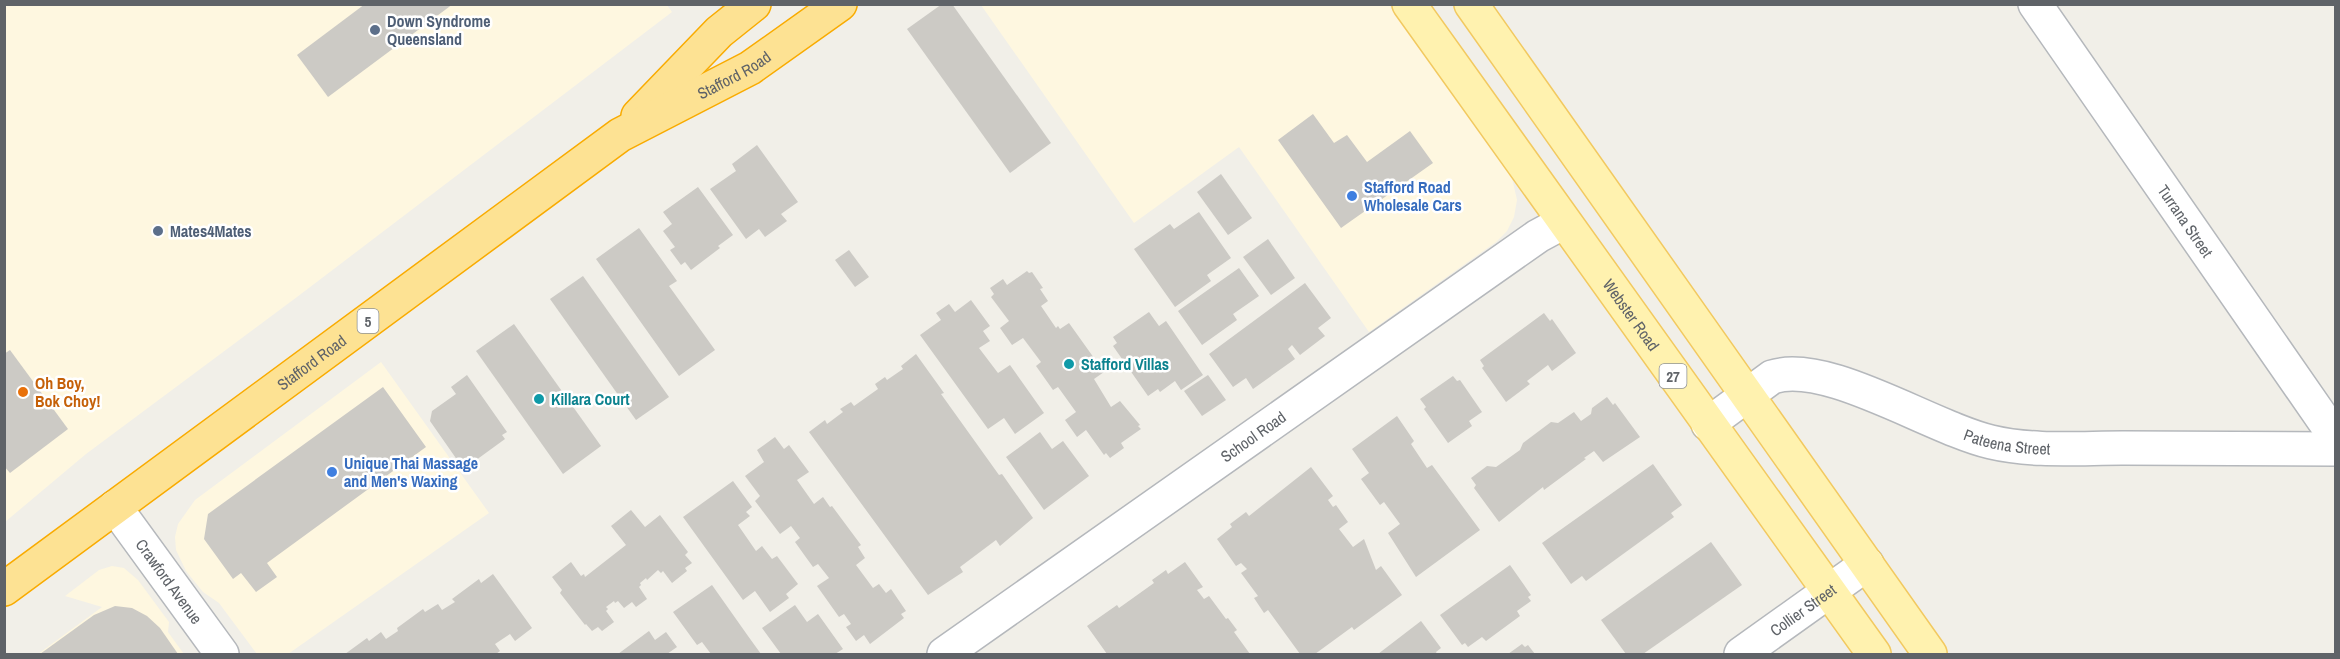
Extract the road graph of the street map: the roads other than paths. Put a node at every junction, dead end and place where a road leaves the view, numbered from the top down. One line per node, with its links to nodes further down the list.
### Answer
1 (754, 4): 6 (highway, Stafford Road / 5)
2 (840, 4): 6 (highway, Stafford Road / 5)
3 (1409, 4): 7 (main road, Webster Road / 27)
4 (1471, 4): 8 (main road)
5 (2035, 4): 10 (street, Turrana Street)
6 (620, 135): 12 (highway, Stafford Road / 5)
7 (1564, 222): 9 (main road, Webster Road / 27); 17 (street, School Road)
8 (1747, 393): 9 (street, Pateena Street); 11 (street, Pateena Street); 13 (main road)
9 (1708, 424): 15 (main road, Webster Road / 27)
10 (2336, 438)
11 (2336, 449)
12 (115, 507): 14 (highway, Stafford Road / 5); 16 (street, Crawford Avenue)
13 (1867, 564): 15 (street, Collier Street); 20 (main road)
14 (4, 590)
15 (1830, 591): 18 (street, Collier Street); 19 (main road, Webster Road / 27)
16 (222, 654)
17 (944, 654)
18 (1741, 654)
19 (1874, 654)
20 (1930, 654)

